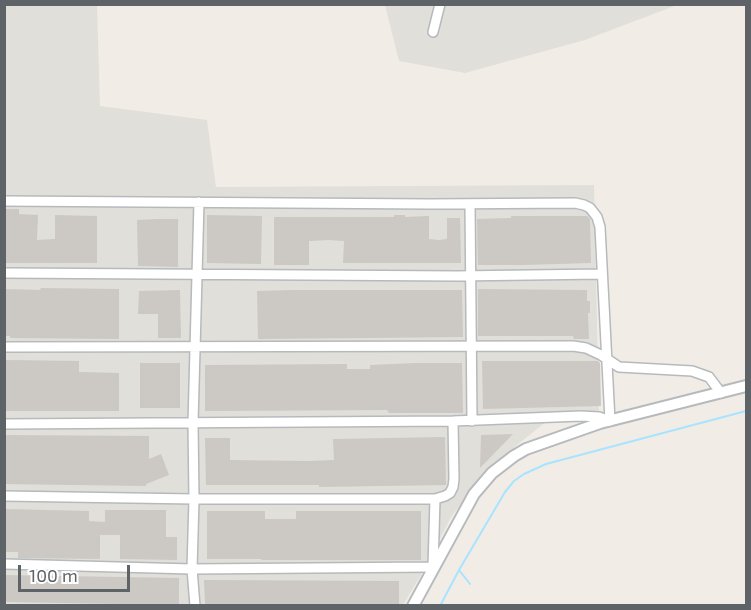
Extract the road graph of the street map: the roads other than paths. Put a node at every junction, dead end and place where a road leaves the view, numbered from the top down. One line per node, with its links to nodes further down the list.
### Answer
1 (440, 4): 2 (street)
2 (433, 32)
3 (4, 201): 4 (street)
4 (199, 202): 5 (street); 7 (street)
5 (470, 204): 8 (street); 9 (street)
6 (4, 273): 7 (street)
7 (197, 274): 9 (street); 11 (street)
8 (602, 274): 9 (street); 13 (street)
9 (471, 276): 12 (street)
10 (4, 347): 11 (street)
11 (195, 347): 12 (street); 20 (street)
12 (471, 347): 13 (street); 17 (street)
13 (606, 358): 15 (street); 18 (street)
14 (747, 386): 15 (street)
15 (721, 393): 18 (street)
16 (453, 421): 17 (street); 20 (street); 23 (street)
17 (472, 421): 18 (street)
18 (610, 421): 25 (street)
19 (4, 423): 20 (street)
20 (193, 423): 22 (street)
21 (4, 496): 22 (street)
22 (194, 499): 23 (street); 26 (street)
23 (435, 499): 25 (street)
24 (4, 564): 26 (street)
25 (433, 567): 26 (street); 28 (street)
26 (192, 568): 27 (street)
27 (195, 606)
28 (412, 606)

